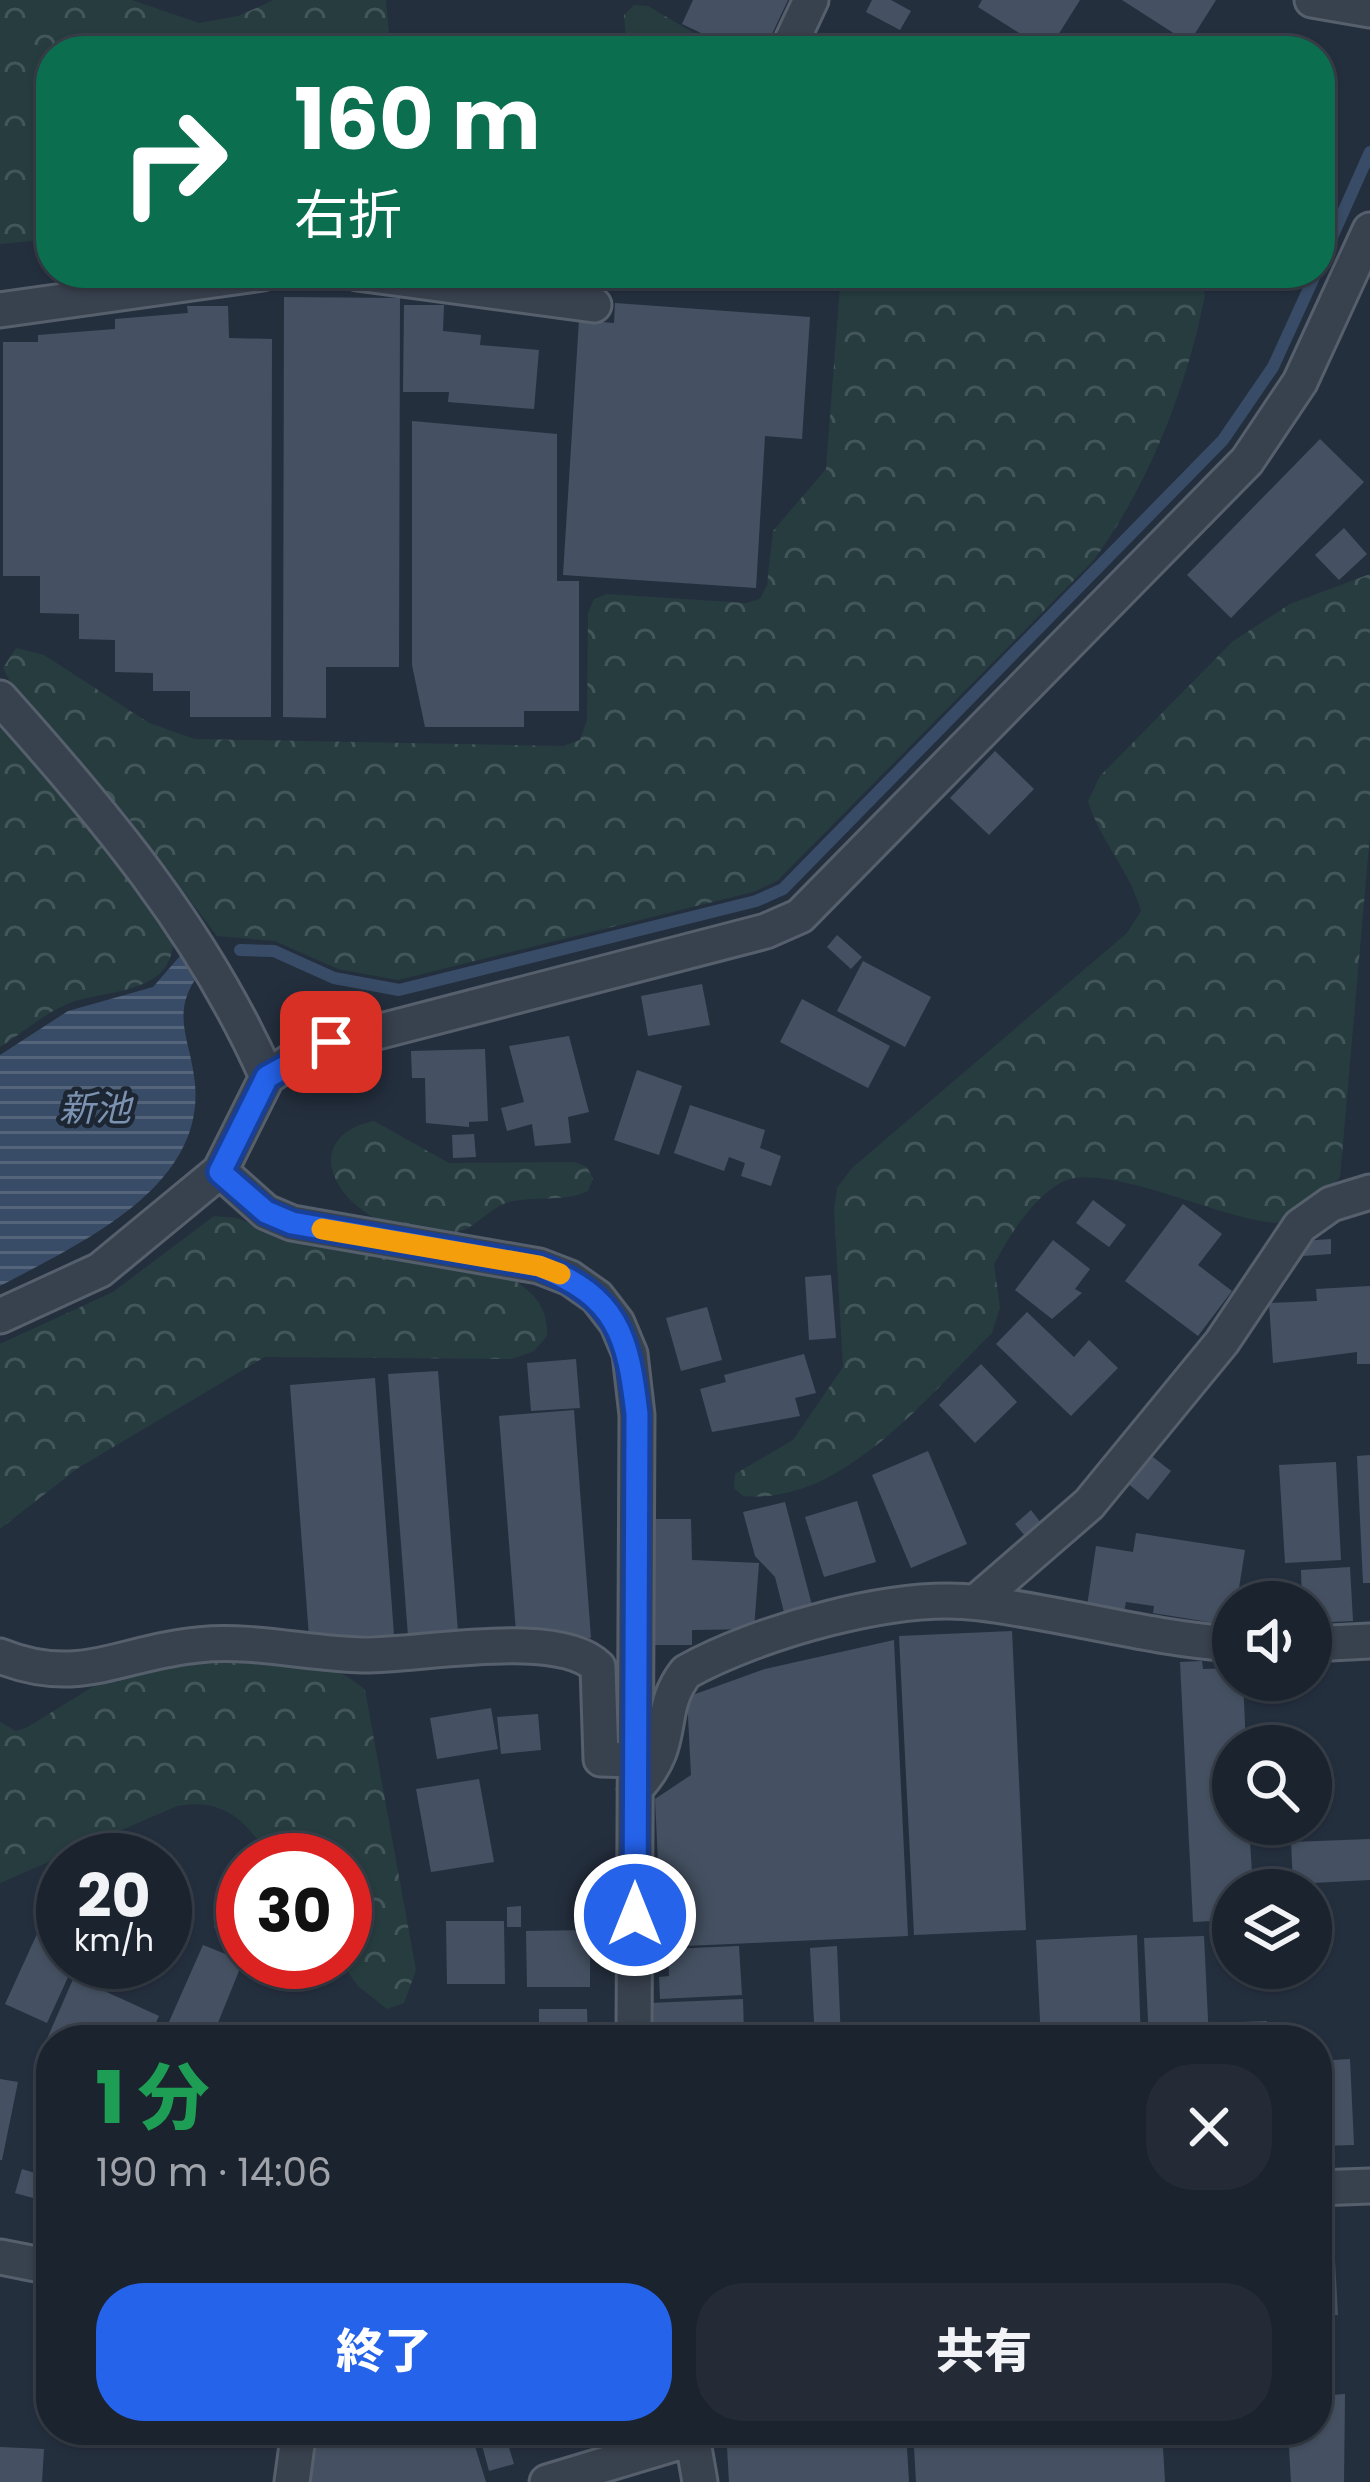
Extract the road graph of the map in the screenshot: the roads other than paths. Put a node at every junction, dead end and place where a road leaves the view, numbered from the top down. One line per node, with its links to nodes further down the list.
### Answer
1 (811, 0): 4 (street)
2 (1312, 0): 3 (street)
3 (1370, 10)
4 (794, 36)
5 (1370, 230): 11 (street)
6 (156, 288): 9 (street)
7 (468, 288): 8 (street)
8 (594, 305)
9 (0, 310)
10 (0, 698): 11 (street)
11 (267, 1077): 12 (street)
12 (220, 1172): 14 (street); 20 (street)
13 (1370, 1192): 15 (street)
14 (0, 1316)
15 (976, 1602): 17 (street); 20 (street)
16 (1370, 1641): 18 (street)
17 (1212, 1642)
18 (1332, 1643)
19 (0, 1656): 20 (street)
20 (635, 1774): 21 (street)
21 (634, 2025)
22 (1370, 2186): 23 (street)
23 (1332, 2187)
24 (0, 2257): 25 (street)
25 (36, 2264)
26 (297, 2445): 29 (street)
27 (659, 2445): 30 (street)
28 (694, 2445): 31 (street)
29 (292, 2482)
30 (547, 2482)
31 (700, 2482)

